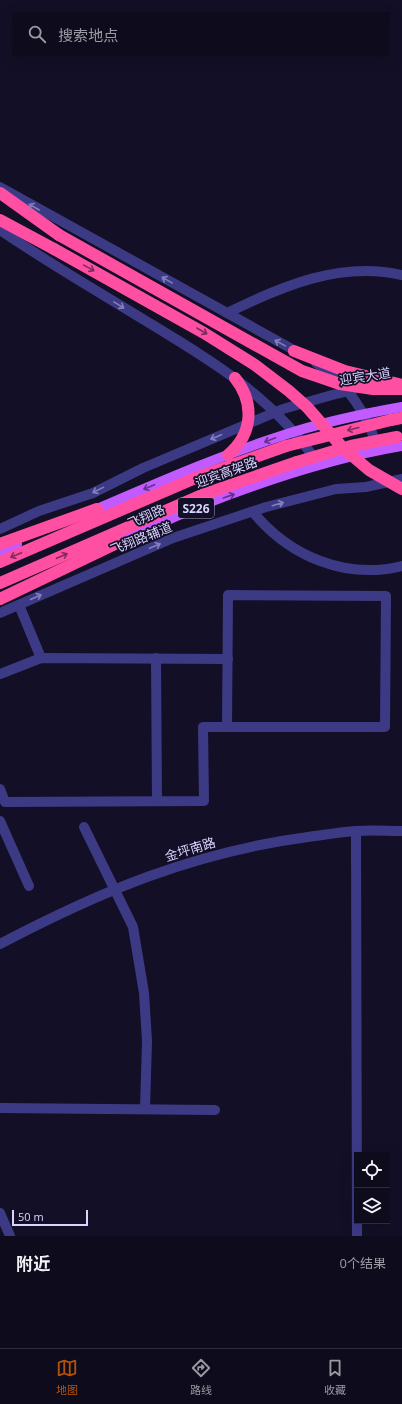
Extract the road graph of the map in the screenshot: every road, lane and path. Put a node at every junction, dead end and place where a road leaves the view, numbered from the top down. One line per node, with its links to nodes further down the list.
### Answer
1 (0, 187): 6 (street, one-way to 1)
2 (0, 193): 9 (highway, bridge)
3 (0, 220): 22 (highway, one-way to 22, bridge)
4 (0, 230): 8 (street, one-way to 8)
5 (402, 275): 6 (street)
6 (227, 313): 7 (street, one-way to 6)
7 (294, 351): 9 (highway); 10 (street)
8 (235, 378): 12 (street); 15 (highway)
9 (400, 385): 10 (street, 迎宾大道)
10 (348, 391): 12 (street, 迎宾大道); 13 (street)
11 (402, 407): 13 (main road, 飞翔路)
12 (276, 412): 15 (street); 16 (street)
13 (364, 415): 16 (main road, 飞翔路); 18 (street)
14 (402, 418): 28 (highway, 迎宾高架路, one-way to 28, bridge)
15 (248, 424): 19 (highway); 25 (street, one-way to 25)
16 (294, 432): 19 (main road, 飞翔路, one-way to 19); 20 (street)
17 (401, 443): 18 (main road, 飞翔路 / S226); 30 (highway, 迎宾高架路, one-way to 17, bridge)
18 (378, 451): 20 (main road, 飞翔路 / S226)
19 (228, 455): 23 (main road, 飞翔路, one-way to 23)
20 (319, 466): 26 (main road, 飞翔路 / S226, one-way to 20)
21 (402, 479): 24 (street, 飞翔路辅道, one-way to 21)
22 (402, 489)
23 (97, 508): 27 (highway)
24 (253, 512): 29 (street); 33 (street, 飞翔路辅道, one-way to 24)
25 (0, 529)
26 (119, 542): 31 (main road, 飞翔路 / S226); 32 (highway)
27 (2, 546)
28 (0, 562)
29 (402, 566)
30 (0, 583)
31 (0, 593)
32 (0, 599)
33 (19, 605): 34 (street, 飞翔路辅道); 35 (street)
34 (0, 613)
35 (41, 658): 36 (street); 38 (street)
36 (156, 658): 37 (street); 41 (street)
37 (228, 658): 39 (street); 39 (street)
38 (0, 674)
39 (227, 727): 41 (street)
40 (0, 790): 41 (street)
41 (158, 801)
42 (0, 821): 46 (street)
43 (84, 827): 47 (street)
44 (356, 831): 45 (street, 金坪南路); 47 (street, 金坪南路); 54 (street)
45 (402, 831)
46 (30, 886)
47 (115, 889): 48 (street, 金坪南路); 50 (street)
48 (0, 944)
49 (0, 1108): 50 (street)
50 (145, 1109): 51 (street)
51 (215, 1110)
52 (0, 1213): 53 (street)
53 (10, 1236)
54 (357, 1236)

